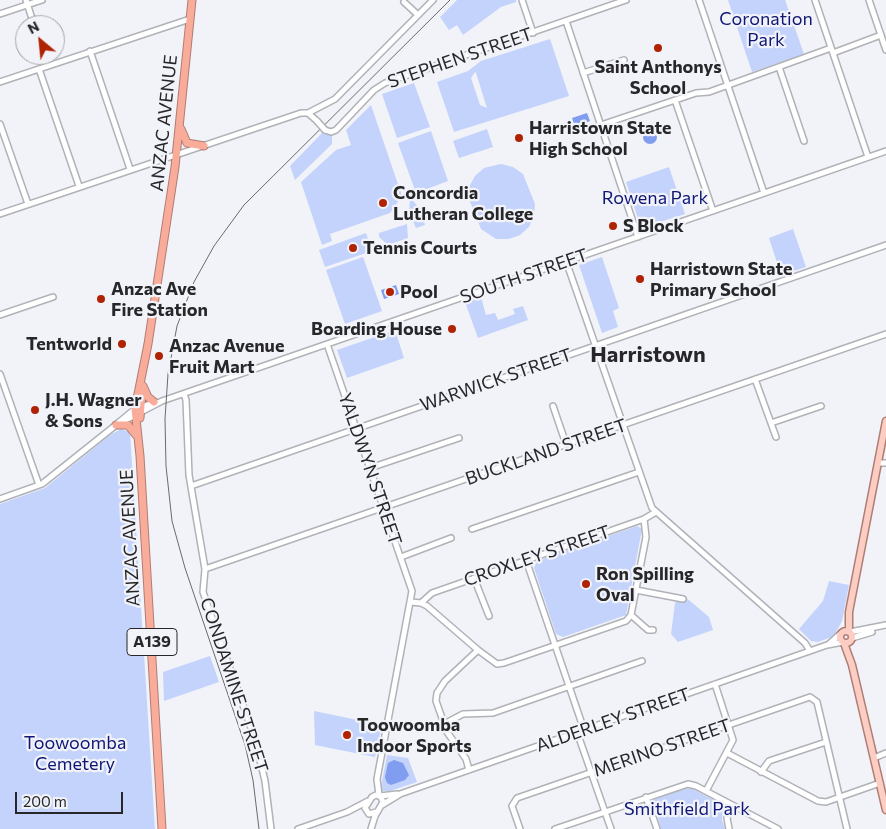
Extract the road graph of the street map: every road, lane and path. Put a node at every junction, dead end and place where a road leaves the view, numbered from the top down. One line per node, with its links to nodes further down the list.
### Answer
1 (42, 0): 10 (street)
2 (192, 0): 15 (highway, ANZAC AVENUE / A139)
3 (433, 0): 14 (street)
4 (522, 0): 17 (street)
5 (626, 0): 16 (street, STEPHEN STREET)
6 (699, 0): 28 (street)
7 (815, 0): 21 (street)
8 (877, 0): 9 (street)
9 (870, 1): 18 (street)
10 (26, 2): 12 (street); 13 (street)
11 (404, 2): 14 (street)
12 (0, 14)
13 (31, 15)
14 (418, 15): 30 (street)
15 (190, 19): 20 (street); 31 (highway, ANZAC AVENUE / A139)
16 (566, 21): 17 (street, STEPHEN STREET); 26 (street)
17 (533, 33): 30 (street, STEPHEN STREET, bridge)
18 (881, 35): 19 (street); 21 (street)
19 (886, 50)
20 (90, 51): 23 (street); 39 (street)
21 (832, 51): 24 (street); 38 (street)
22 (624, 60): 26 (street)
23 (47, 66): 25 (street)
24 (779, 67): 28 (street); 34 (street)
25 (38, 69): 27 (street); 40 (street)
26 (584, 73): 33 (street)
27 (0, 82)
28 (728, 85): 29 (street); 41 (street)
29 (675, 100): 33 (street); 43 (street)
30 (308, 113): 35 (street)
31 (180, 121): 35 (highway); 37 (highway, ANZAC AVENUE / A139)
32 (0, 124): 42 (street)
33 (601, 125): 45 (street)
34 (804, 141)
35 (204, 146): 37 (street)
36 (886, 151): 38 (street, SOUTH STREET)
37 (176, 155): 39 (street); 53 (highway, ANZAC AVENUE / A139)
38 (868, 157): 41 (street, SOUTH STREET)
39 (130, 169): 40 (street)
40 (79, 186): 42 (street)
41 (764, 193): 43 (street, SOUTH STREET)
42 (28, 204): 44 (street)
43 (712, 211): 45 (street, SOUTH STREET)
44 (0, 214)
45 (638, 237): 47 (street, SOUTH STREET)
46 (886, 245): 52 (street, WARWICK STREET)
47 (566, 261): 51 (street, SOUTH STREET); 52 (street)
48 (53, 297): 49 (street)
49 (0, 315)
50 (886, 334): 55 (street, BUCKLAND STREET)
51 (327, 344): 57 (street, SOUTH STREET); 66 (street, YALDWYN STREET)
52 (595, 345): 65 (street); 66 (street, WARWICK STREET)
53 (144, 367): 56 (highway, ANZAC AVENUE / A139); 61 (highway, ANZAC AVENUE / A139)
54 (0, 374): 76 (street)
55 (755, 379): 63 (street); 65 (street, BUCKLAND STREET)
56 (143, 386): 58 (highway); 61 (highway, ANZAC AVENUE / A139)
57 (184, 394): 58 (street, SOUTH STREET); 77 (street, CONDAMINE STREET)
58 (158, 402): 61 (street, SOUTH STREET)
59 (552, 406): 70 (street)
60 (821, 406): 63 (street)
61 (138, 410): 64 (street, SOUTH STREET); 68 (highway, ANZAC AVENUE / A139); 71 (highway, ANZAC AVENUE / A139)
62 (886, 421): 72 (main road)
63 (771, 423): 67 (street)
64 (116, 425): 68 (highway); 76 (street, SOUTH STREET)
65 (623, 425): 70 (street, BUCKLAND STREET); 75 (street)
66 (356, 428): 74 (street, YALDWYN STREET); 77 (street, WARWICK STREET)
67 (776, 436)
68 (137, 437): 71 (highway, ANZAC AVENUE / A139)
69 (459, 438): 74 (street)
70 (566, 444): 79 (street, BUCKLAND STREET)
71 (140, 456): 131 (highway, ANZAC AVENUE / A139)
72 (878, 463): 73 (street); 97 (main road)
73 (886, 463)
74 (370, 468): 79 (street, YALDWYN STREET)
75 (639, 472): 80 (street); 82 (street)
76 (39, 486): 78 (street, SOUTH STREET)
77 (190, 486): 86 (street, CONDAMINE STREET)
78 (0, 499)
79 (383, 508): 84 (street, YALDWYN STREET); 86 (street, BUCKLAND STREET)
80 (654, 510): 81 (street, CROXLEY STREET); 100 (street)
81 (644, 519): 85 (street, CROXLEY STREET); 88 (street)
82 (472, 529)
83 (452, 538): 84 (street)
84 (401, 557): 89 (street, YALDWYN STREET)
85 (526, 560): 87 (street, CROXLEY STREET); 98 (street)
86 (205, 569): 132 (street, CONDAMINE STREET)
87 (474, 578): 91 (street, CROXLEY STREET); 93 (street)
88 (636, 590): 90 (street); 94 (street)
89 (412, 594): 91 (street); 92 (street)
90 (683, 599)
91 (422, 601): 92 (street); 99 (street)
92 (411, 602): 115 (street)
93 (488, 616)
94 (631, 616): 96 (street); 98 (street)
95 (885, 625): 97 (street, ALDERLEY STREET)
96 (653, 630)
97 (846, 637): 100 (street, ALDERLEY STREET); 111 (main road)
98 (555, 646): 99 (street); 103 (street)
99 (478, 650): 104 (street)
100 (810, 651): 102 (street, ALDERLEY STREET)
101 (642, 661): 103 (street)
102 (715, 684): 105 (street); 106 (street, ALDERLEY STREET)
103 (569, 687): 104 (street); 106 (street)
104 (446, 723): 112 (street)
105 (729, 724): 108 (street, MERINO STREET); 110 (street); 113 (street, MERINO STREET)
106 (584, 730): 107 (street, ALDERLEY STREET)
107 (577, 732): 112 (street, ALDERLEY STREET); 113 (street)
108 (826, 742): 114 (street); 121 (street)
109 (886, 753): 111 (street)
110 (727, 754): 114 (street); 117 (street)
111 (874, 758): 116 (main road)
112 (469, 770): 118 (street, ALDERLEY STREET)
113 (591, 772): 129 (street); 135 (street, MERINO STREET)
114 (761, 772): 121 (street)
115 (377, 779): 119 (street); 122 (street)
116 (880, 783): 121 (street); 125 (main road)
117 (706, 791): 120 (street); 124 (street)
118 (400, 794): 119 (street, ALDERLEY STREET); 123 (street, ALDERLEY STREET)
119 (379, 796): 122 (street); 123 (street)
120 (646, 797): 129 (street); 138 (street)
121 (839, 798): 141 (street)
122 (370, 799): 126 (street); 127 (street)
123 (382, 805): 128 (street)
124 (732, 805): 139 (street); 140 (street)
125 (886, 810)
126 (347, 812): 127 (street); 133 (street)
127 (367, 812): 128 (street); 134 (street)
128 (376, 812): 134 (street)
129 (605, 812): 130 (street); 137 (street)
130 (564, 828): 136 (street)
131 (162, 829)
132 (271, 829)
133 (298, 829)
134 (370, 829)
135 (520, 829)
136 (555, 829)
137 (611, 829)
138 (657, 829)
139 (729, 829)
140 (778, 829)
141 (847, 829)

